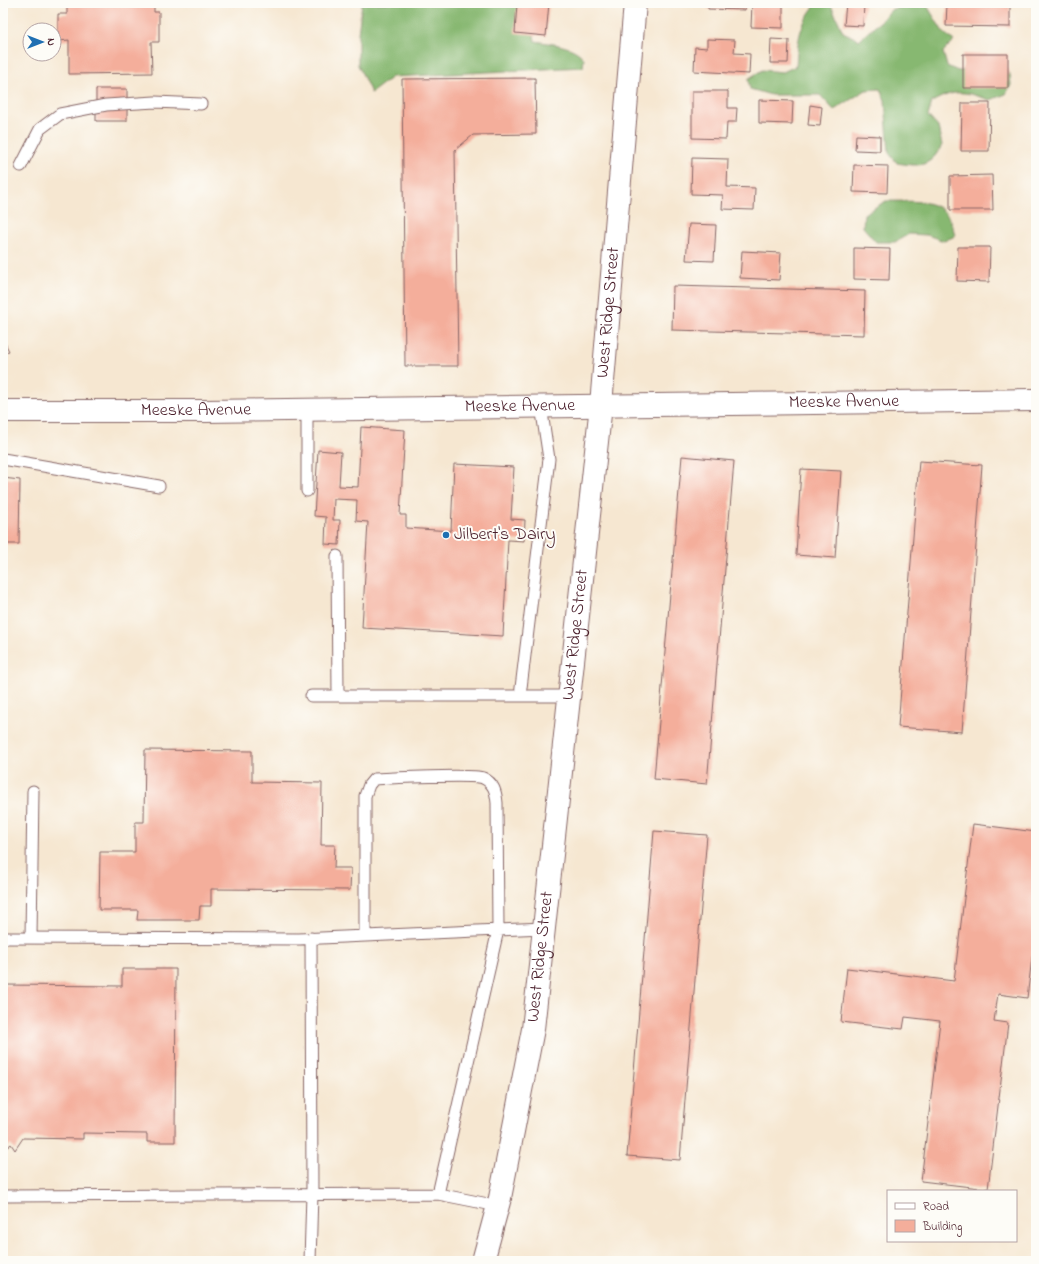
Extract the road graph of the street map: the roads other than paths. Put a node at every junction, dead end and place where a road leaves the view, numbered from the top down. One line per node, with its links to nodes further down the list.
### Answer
1 (635, 3): 5 (street, West Ridge Street)
2 (201, 104): 3 (lane)
3 (21, 166)
4 (1036, 400): 5 (street, Meeske Avenue)
5 (601, 405): 6 (street, Meeske Avenue); 16 (street, West Ridge Street)
6 (541, 406): 7 (street, Meeske Avenue); 15 (lane)
7 (307, 409): 8 (street, Meeske Avenue); 11 (lane)
8 (3, 411)
9 (3, 459): 10 (lane)
10 (159, 486)
11 (307, 491)
12 (338, 556): 14 (lane)
13 (311, 696): 14 (lane)
14 (338, 696): 15 (lane)
15 (520, 696): 16 (lane)
16 (569, 696): 18 (street, West Ridge Street)
17 (33, 791): 22 (lane)
18 (544, 928): 19 (lane); 27 (street, West Ridge Street)
19 (498, 930): 20 (lane); 20 (lane); 25 (lane)
20 (365, 936): 23 (lane)
21 (3, 938): 22 (lane)
22 (31, 938): 23 (lane)
23 (311, 938): 24 (lane)
24 (312, 1194): 25 (lane); 26 (lane); 28 (lane)
25 (438, 1194): 27 (lane)
26 (3, 1196)
27 (498, 1206): 29 (street, West Ridge Street)
28 (310, 1261)
29 (483, 1261)

